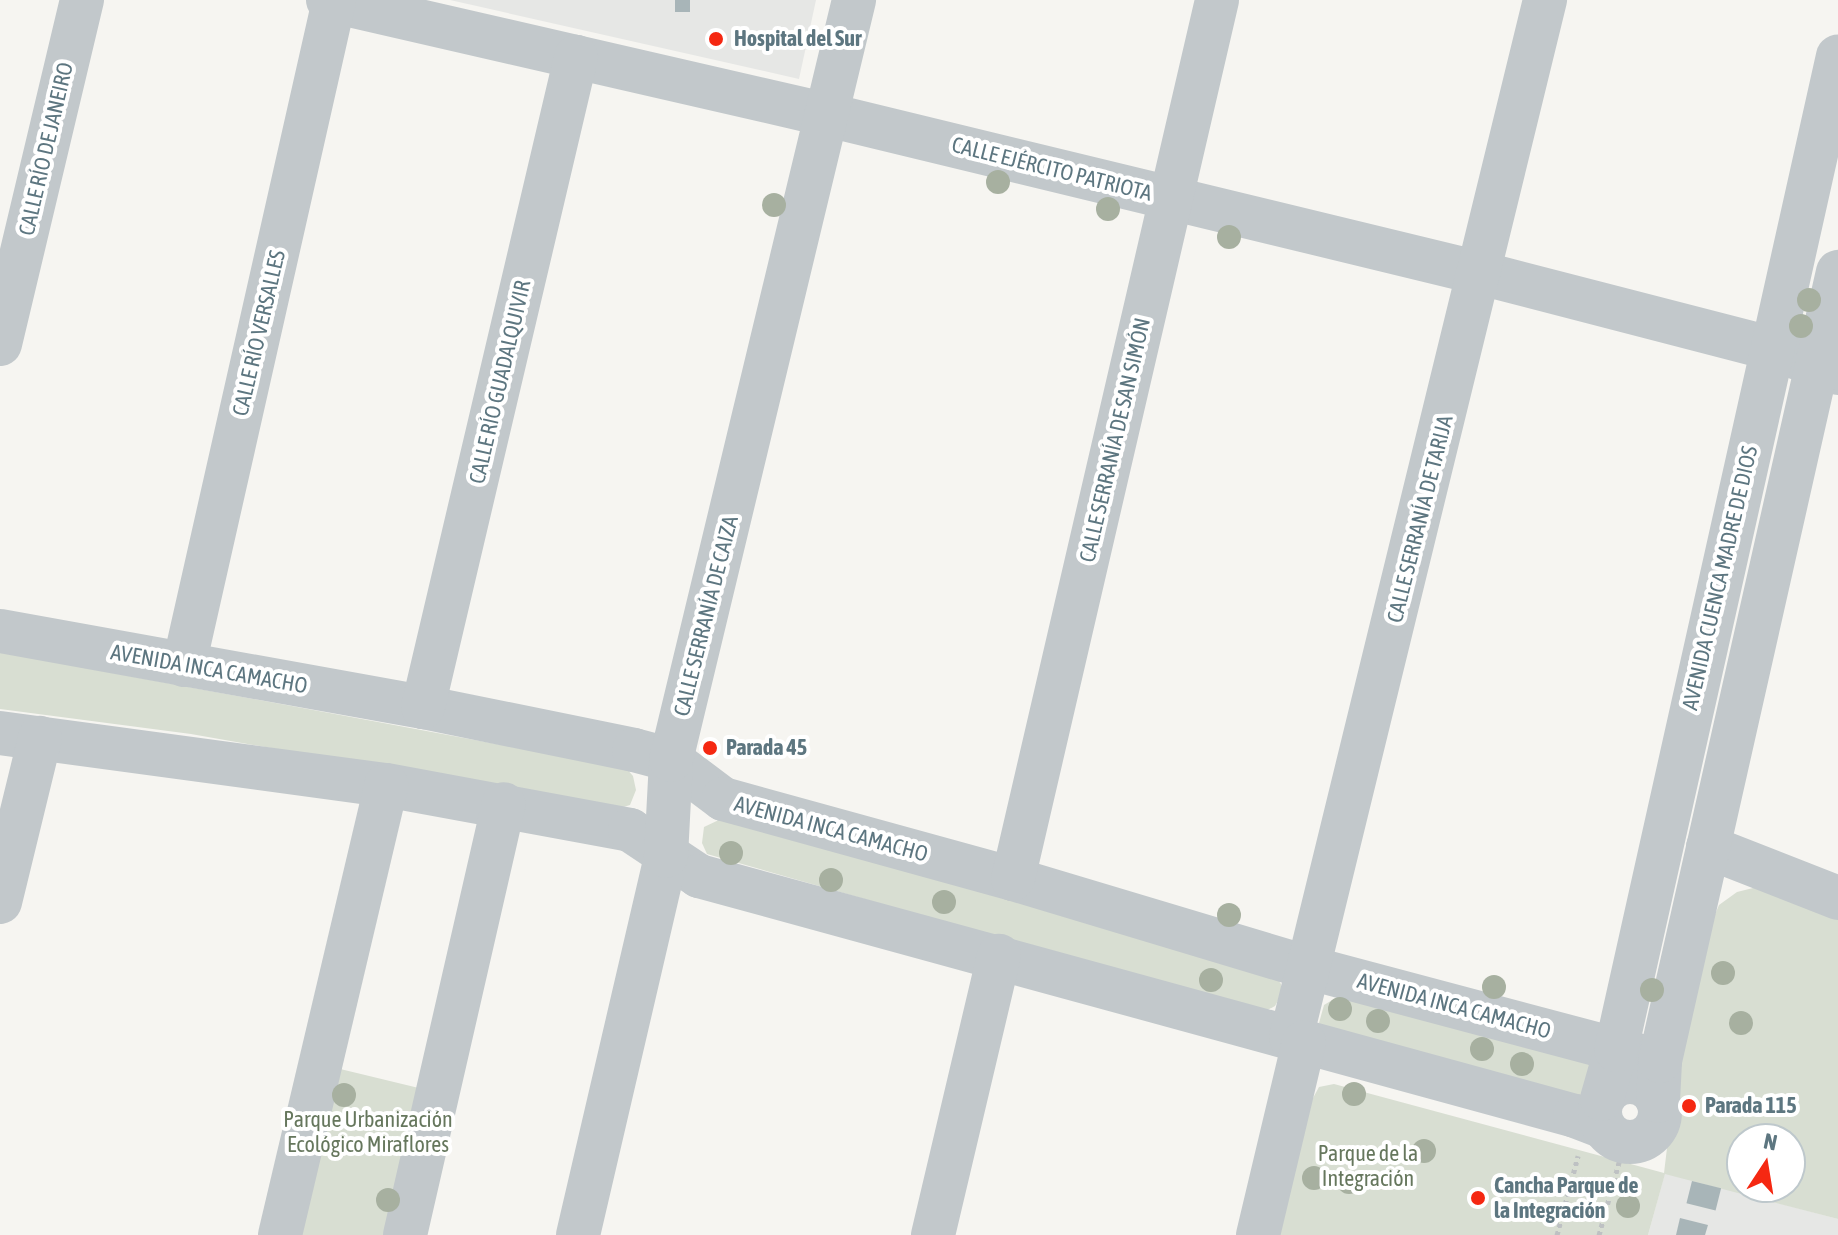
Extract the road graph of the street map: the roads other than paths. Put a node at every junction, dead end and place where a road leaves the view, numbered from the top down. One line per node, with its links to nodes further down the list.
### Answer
1 (82, 0): 12 (street, CALLE RÍO DE JANEIRO)
2 (854, 0): 8 (street, CALLE SERRANÍA DE CAIZA)
3 (1217, 0): 9 (street, CALLE SERRANÍA DE SAN SIMÓN)
4 (1545, 0): 11 (street, CALLE SERRANÍA DE TARIJA)
5 (331, 1): 7 (street, CALLE EJÉRCITO PATRIOTA); 16 (street, CALLE RÍO VERSALLES)
6 (1838, 56): 13 (street, AVENIDA CUENCA MADRE DE DIOS)
7 (576, 57): 8 (street, CALLE EJÉRCITO PATRIOTA); 17 (street, CALLE RÍO GUADALQUIVIR)
8 (828, 115): 9 (street, CALLE EJÉRCITO PATRIOTA); 19 (street, CALLE SERRANÍA DE CAIZA)
9 (1171, 198): 11 (street, CALLE EJÉRCITO PATRIOTA); 24 (street, CALLE SERRANÍA DE SAN SIMÓN)
10 (1838, 272): 14 (street)
11 (1480, 273): 13 (street, CALLE EJÉRCITO PATRIOTA); 28 (street, CALLE SERRANÍA DE TARIJA)
12 (0, 344)
13 (1773, 349): 14 (street, CALLE EJÉRCITO PATRIOTA); 30 (street, AVENIDA CUENCA MADRE DE DIOS)
14 (1827, 369): 22 (street)
15 (0, 631): 16 (street, AVENIDA INCA CAMACHO)
16 (184, 665): 17 (street, AVENIDA INCA CAMACHO)
17 (423, 707): 19 (street, AVENIDA INCA CAMACHO)
18 (20, 736): 20 (street); 26 (street)
19 (671, 760): 23 (street, CALLE SERRANÍA DE CAIZA); 24 (street, AVENIDA INCA CAMACHO)
20 (386, 785): 21 (street); 33 (street)
21 (504, 804): 23 (street); 34 (street)
22 (1708, 847): 25 (street); 31 (street)
23 (666, 856): 27 (street); 35 (street, CALLE SERRANÍA DE CAIZA)
24 (1013, 879): 28 (street, AVENIDA INCA CAMACHO)
25 (1838, 898)
26 (0, 902)
27 (999, 956): 29 (street); 36 (street)
28 (1310, 968): 29 (street, CALLE SERRANÍA DE TARIJA); 30 (street, AVENIDA INCA CAMACHO)
29 (1297, 1040): 32 (street); 37 (street, CALLE SERRANÍA DE TARIJA)
30 (1616, 1050): 31 (street, AVENIDA INCA CAMACHO); 32 (street, AVENIDA CUENCA MADRE DE DIOS)
31 (1659, 1081): 32 (street)
32 (1604, 1122)
33 (280, 1235)
34 (405, 1235)
35 (578, 1235)
36 (933, 1235)
37 (1258, 1235)

